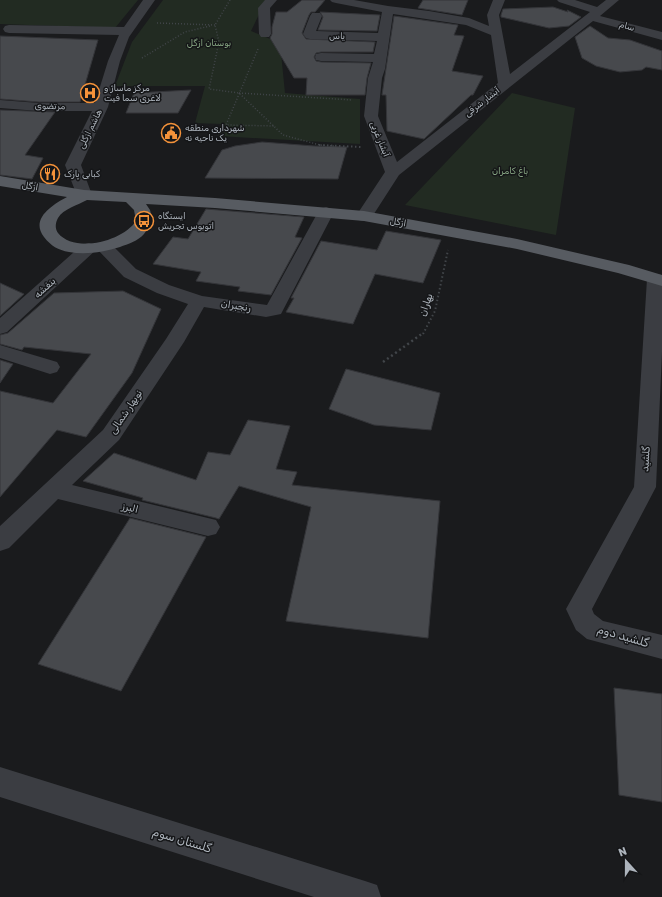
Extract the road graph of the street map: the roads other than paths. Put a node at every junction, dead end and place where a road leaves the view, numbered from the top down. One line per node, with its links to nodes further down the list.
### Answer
1 (149, 0): 10 (street, هاشم ازگلی)
2 (271, 0): 13 (street)
3 (336, 0): 7 (street)
4 (499, 0): 12 (street)
5 (563, 0): 8 (street, سام)
6 (612, 0): 8 (street, آبشار شرقی)
7 (388, 10): 12 (street); 15 (street)
8 (595, 14): 14 (street, سام); 18 (street, آبشار شرقی)
9 (316, 16): 15 (street, یاس)
10 (130, 26): 11 (street); 20 (street, هاشم ازگلی)
11 (8, 29)
12 (497, 33): 18 (street)
13 (265, 34)
14 (662, 36)
15 (384, 37): 17 (street, آبشار غربی)
16 (321, 57): 17 (street)
17 (379, 58): 21 (street, آبشار غربی)
18 (505, 85): 21 (street, آبشار شرقی)
19 (0, 104): 20 (street, مرتضوی)
20 (101, 107): 23 (street, هاشم ازگلی)
21 (393, 172): 26 (street, آبشار شرقی)
22 (0, 181): 23 (main road, ازگل)
23 (84, 195): 24 (main road, ازگل); 27 (main road)
24 (129, 197): 25 (main road, ازگل); 27 (main road)
25 (326, 212): 26 (main road, ازگل); 29 (street, رنجبران)
26 (364, 216): 28 (main road, ازگل)
27 (97, 247): 29 (street, رنجبران); 30 (street, بنفشه)
28 (659, 280): 33 (street, گلشید)
29 (199, 301): 34 (street, نوبهار شمالی)
30 (0, 328)
31 (0, 351): 32 (street)
32 (50, 367)
33 (653, 488): 37 (street, گلشید)
34 (53, 489): 35 (street, البرز); 36 (street, نوبهار شمالی)
35 (208, 527)
36 (1, 539)
37 (585, 622): 38 (street, گلشيد دوم)
38 (662, 647)
39 (0, 782): 40 (street, گلستان سوم)
40 (365, 897)

